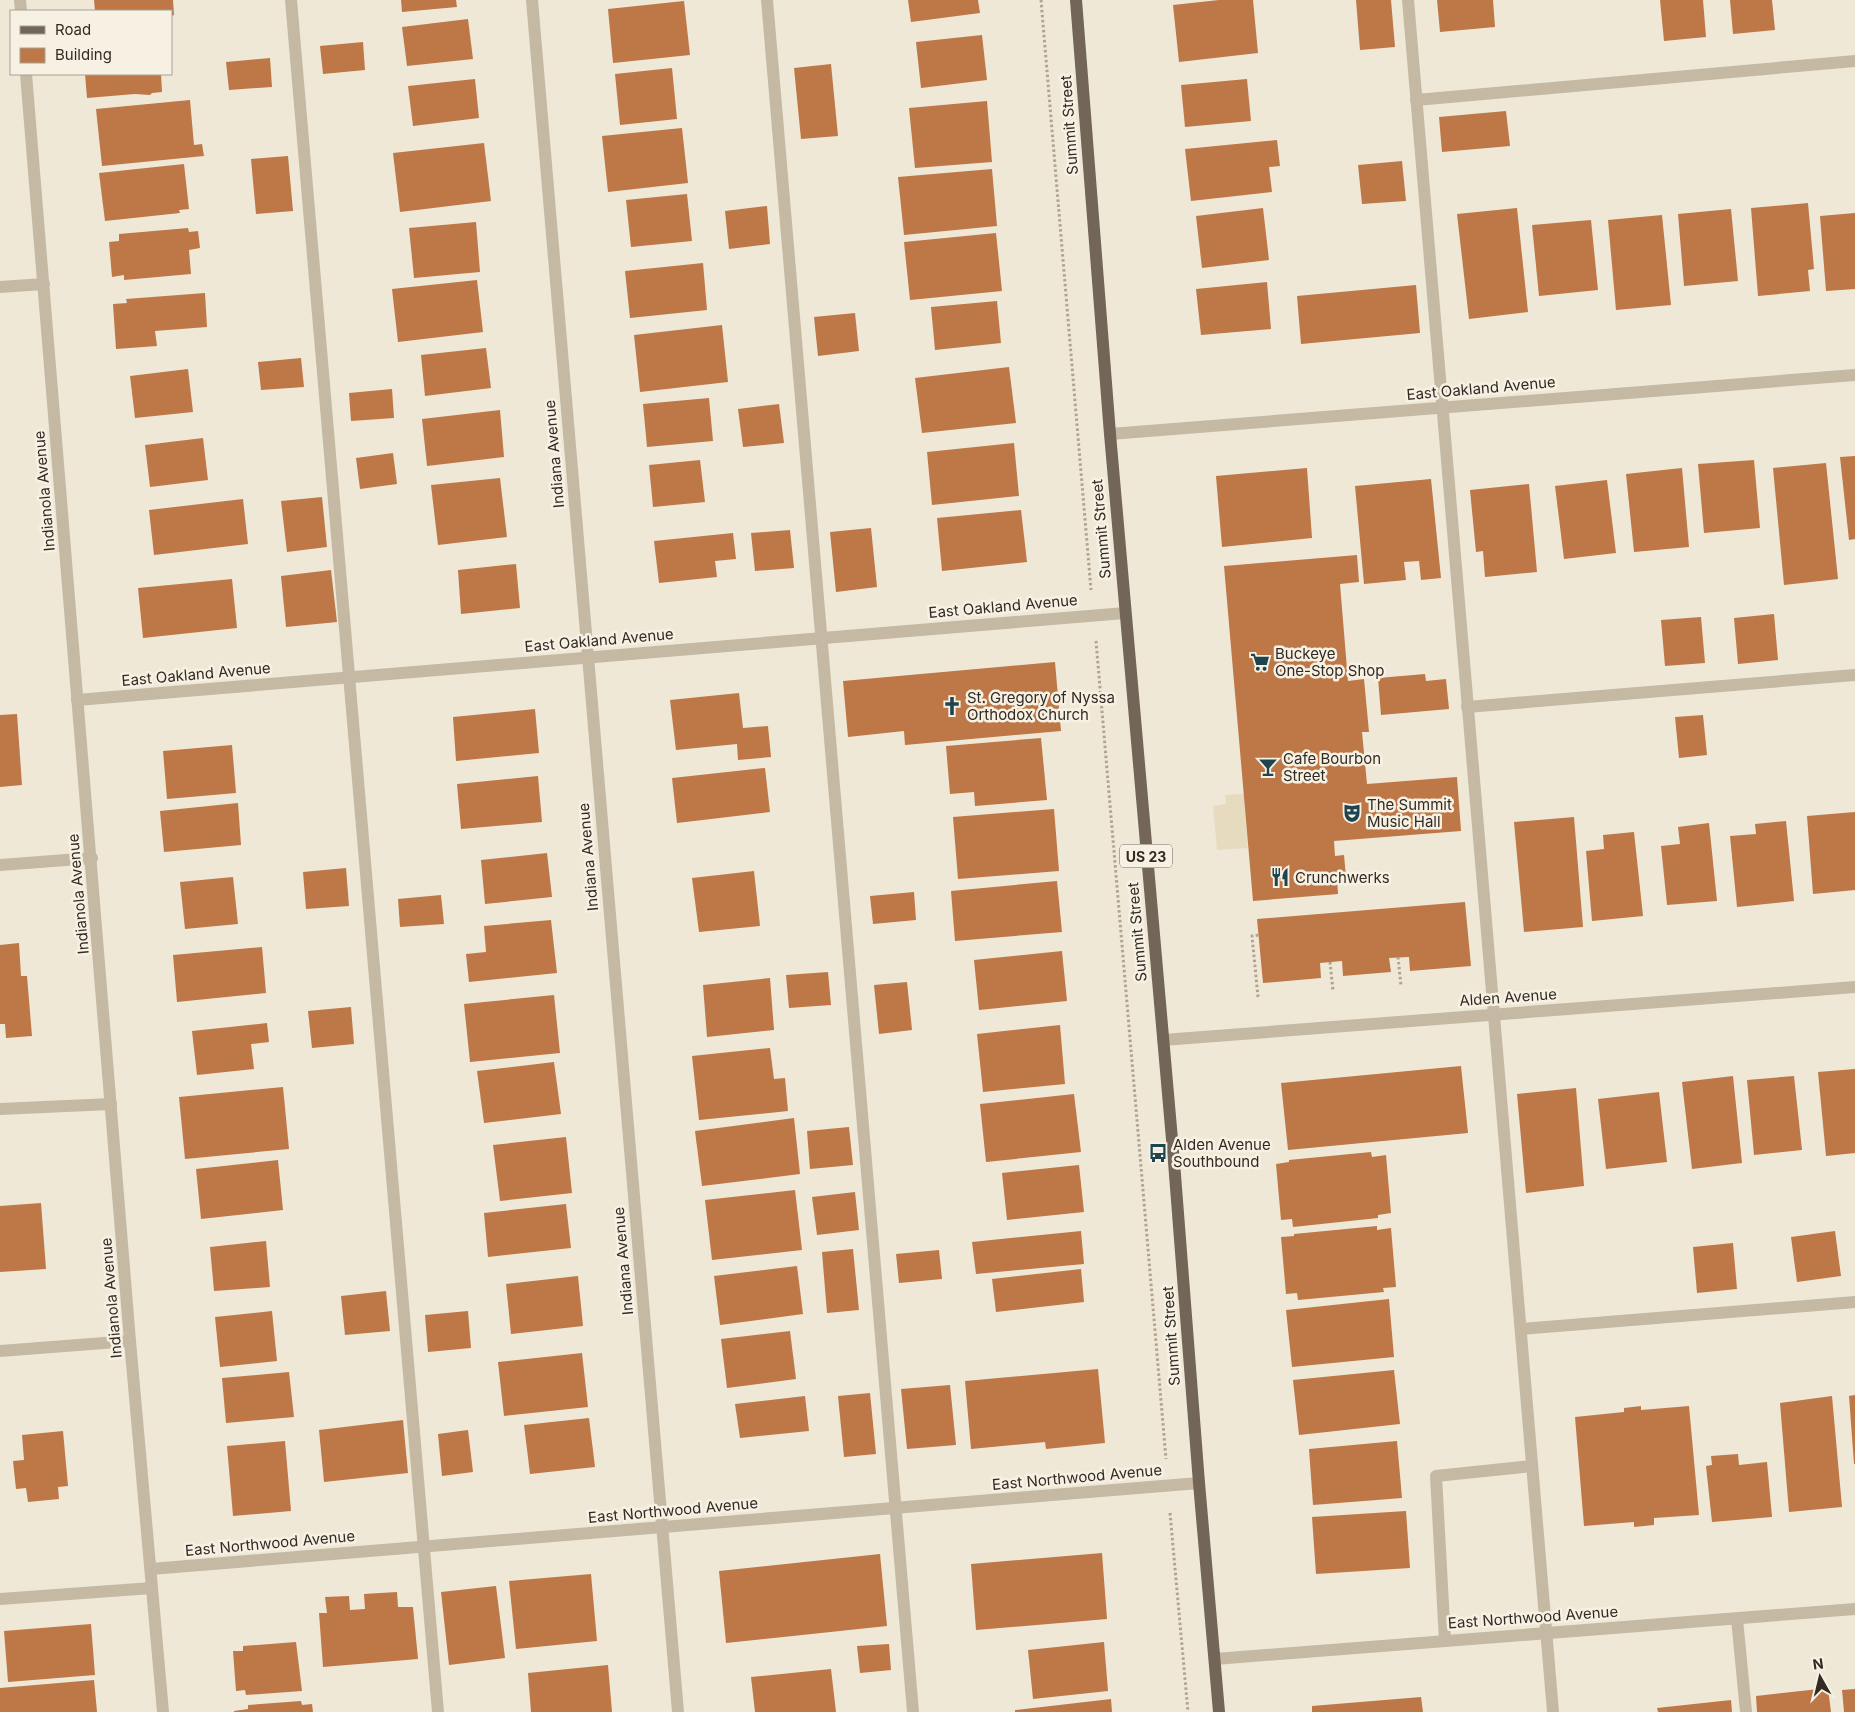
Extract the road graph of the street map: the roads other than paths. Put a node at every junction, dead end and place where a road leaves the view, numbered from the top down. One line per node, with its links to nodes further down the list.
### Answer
1 (291, 0): 18 (street)
2 (532, 0): 16 (street, Indiana Avenue)
3 (767, 0): 15 (street)
4 (1076, 0): 13 (main road, Summit Street / US 23)
5 (1408, 0): 8 (street)
6 (1855, 60): 8 (street)
7 (26, 75): 9 (street, Indianola Avenue)
8 (1416, 100): 12 (street)
9 (44, 284): 10 (street); 19 (street, Indianola Avenue)
10 (0, 288)
11 (1855, 375): 12 (street, East Oakland Avenue)
12 (1442, 407): 13 (street, East Oakland Avenue); 20 (street)
13 (1110, 434): 14 (main road, Summit Street / US 23)
14 (1125, 613): 15 (street, East Oakland Avenue); 25 (main road, Summit Street / US 23)
15 (821, 638): 16 (street, East Oakland Avenue); 34 (street)
16 (588, 658): 18 (street, East Oakland Avenue); 35 (street, Indiana Avenue)
17 (1855, 675): 20 (street)
18 (350, 677): 19 (street, East Oakland Avenue); 36 (street)
19 (77, 700): 21 (street, Indianola Avenue)
20 (1467, 706): 24 (street)
21 (92, 858): 22 (street); 26 (street, Indianola Avenue)
22 (0, 865)
23 (1855, 988): 24 (street, Alden Avenue)
24 (1494, 1015): 25 (street, Alden Avenue); 29 (street)
25 (1163, 1040): 33 (main road, Summit Street / US 23)
26 (112, 1104): 27 (street); 30 (street, Indianola Avenue)
27 (0, 1109)
28 (1855, 1302): 29 (street)
29 (1520, 1329): 32 (street)
30 (130, 1341): 31 (street); 37 (street, Indianola Avenue)
31 (0, 1351)
32 (1532, 1466): 42 (street); 43 (street)
33 (1199, 1483): 34 (street, East Northwood Avenue); 44 (main road, Summit Street / US 23)
34 (896, 1508): 35 (street, East Northwood Avenue); 48 (street)
35 (662, 1527): 36 (street, East Northwood Avenue); 47 (street, Indiana Avenue)
36 (424, 1547): 37 (street, East Northwood Avenue); 46 (street)
37 (151, 1570): 38 (street, Indianola Avenue)
38 (152, 1588): 39 (street); 45 (street, Indianola Avenue)
39 (0, 1599)
40 (1855, 1610): 41 (street, East Northwood Avenue)
41 (1737, 1618): 42 (street, East Northwood Avenue); 51 (street)
42 (1546, 1632): 43 (street, East Northwood Avenue); 50 (street)
43 (1445, 1640): 44 (street, East Northwood Avenue)
44 (1214, 1659): 49 (main road, Summit Street / US 23)
45 (163, 1712)
46 (438, 1712)
47 (678, 1712)
48 (913, 1712)
49 (1219, 1712)
50 (1553, 1712)
51 (1746, 1712)

